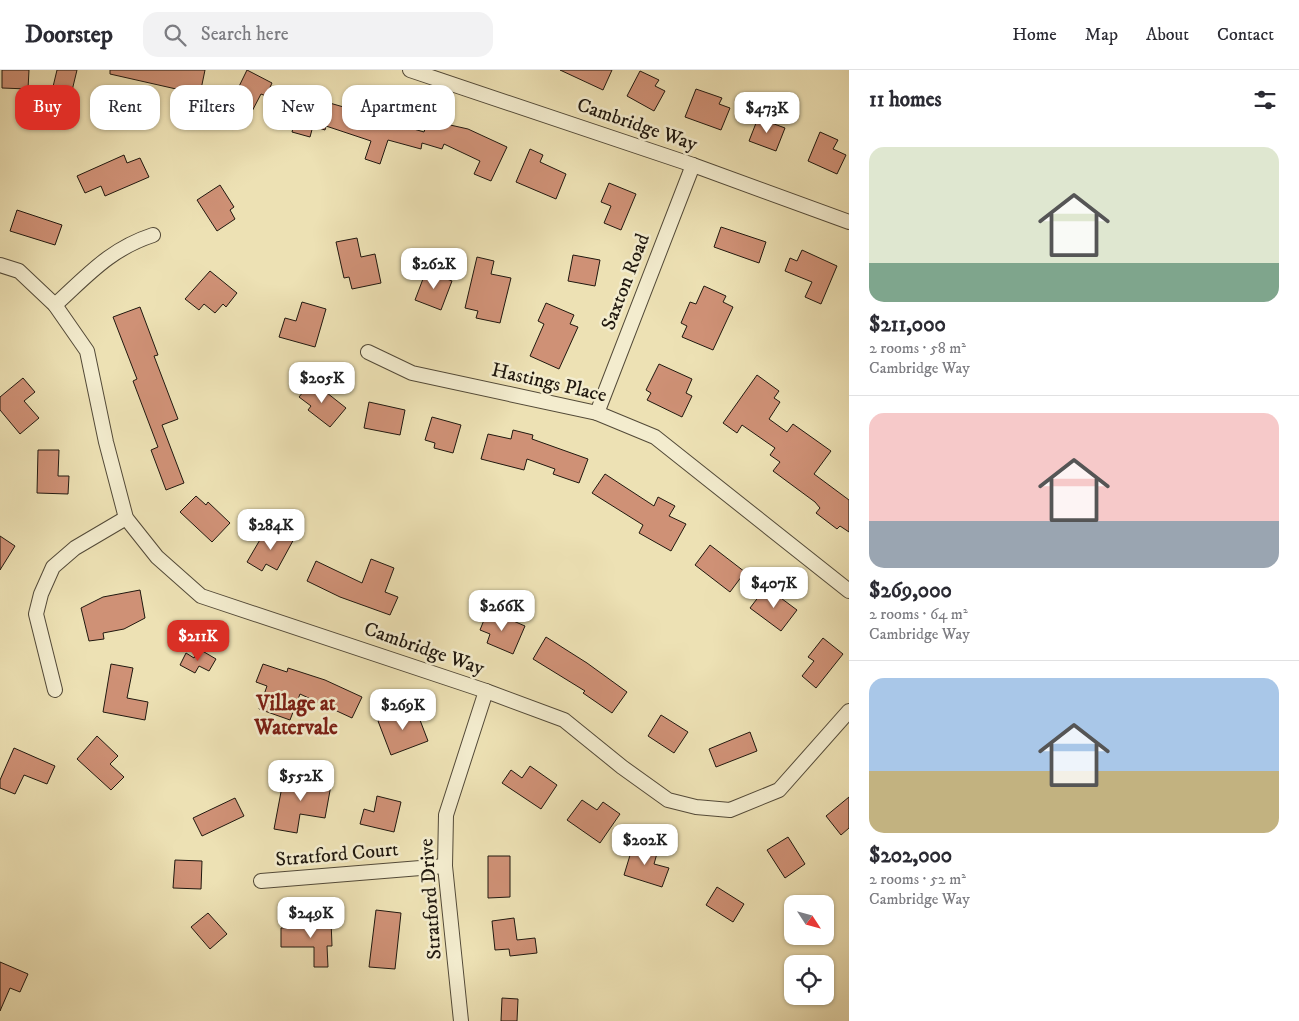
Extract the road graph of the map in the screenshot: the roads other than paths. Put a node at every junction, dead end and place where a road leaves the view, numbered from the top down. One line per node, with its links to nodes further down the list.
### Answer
1 (410, 70): 2 (street, Cambridge Way)
2 (693, 165): 3 (street, Cambridge Way); 8 (street, Saxton Road)
3 (849, 222)
4 (153, 235): 6 (street)
5 (0, 265): 6 (street)
6 (56, 305): 9 (street, Cambridge Way)
7 (368, 352): 8 (street, Hastings Place)
8 (597, 413): 10 (street, Hastings Place)
9 (126, 518): 11 (street); 12 (street, Cambridge Way)
10 (849, 591)
11 (55, 690)
12 (486, 691): 13 (street, Cambridge Way); 14 (street, Stratford Drive)
13 (849, 711)
14 (445, 866): 15 (street, Stratford Court); 16 (street, Stratford Drive)
15 (261, 881)
16 (461, 1021)

